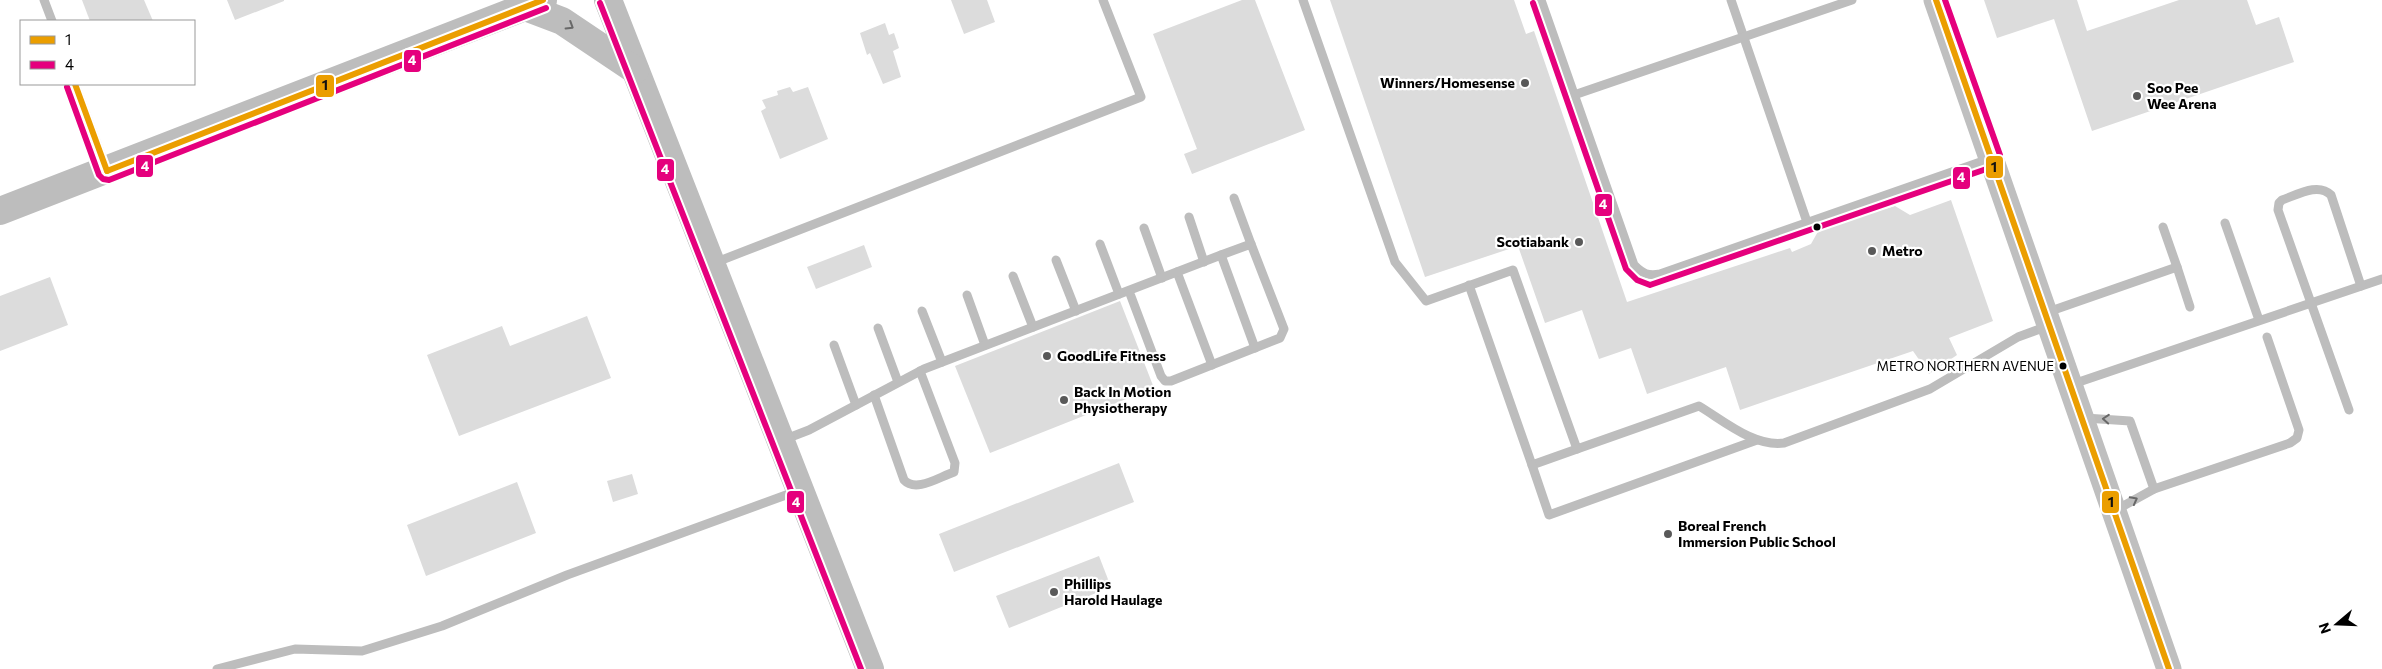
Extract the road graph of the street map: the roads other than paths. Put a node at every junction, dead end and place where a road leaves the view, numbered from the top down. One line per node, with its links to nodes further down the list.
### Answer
1 (44, 0): 10 (lane)
2 (608, 0): 12 (highway)
3 (1103, 0): 29 (lane)
4 (1303, 0): 35 (lane)
5 (1541, 0): 14 (lane)
6 (1731, 0): 11 (lane)
7 (1852, 0): 11 (lane)
8 (1936, 0): 15 (street)
9 (532, 2): 12 (highway, one-way to 12); 16 (highway)
10 (52, 20)
11 (1743, 36): 14 (lane); 20 (lane)
12 (636, 70): 29 (highway)
13 (75, 85): 16 (lane)
14 (1574, 95): 20 (lane)
15 (1992, 158): 20 (lane); 43 (street)
16 (107, 171): 18 (highway)
17 (1234, 198): 25 (lane)
18 (0, 211)
19 (1189, 217): 28 (lane)
20 (1807, 222)
21 (2225, 223): 44 (lane)
22 (2163, 227): 30 (lane)
23 (1144, 228): 33 (lane)
24 (1100, 244): 37 (lane)
25 (1251, 244): 26 (lane); 50 (lane)
26 (1221, 255): 28 (lane); 50 (lane)
27 (1056, 260): 42 (lane)
28 (1204, 262): 31 (lane)
29 (712, 264): 61 (highway)
30 (2177, 268): 40 (lane); 43 (lane)
31 (1177, 272): 33 (lane); 52 (lane)
32 (1013, 276): 45 (lane)
33 (1162, 278): 37 (lane)
34 (2382, 279): 36 (lane)
35 (1469, 285): 62 (lane); 63 (lane)
36 (2361, 286): 39 (lane); 39 (lane)
37 (1124, 293): 42 (lane); 52 (lane)
38 (967, 295): 49 (lane)
39 (2310, 303): 44 (lane); 58 (lane)
40 (2190, 307)
41 (922, 311): 51 (lane)
42 (1076, 311): 45 (lane)
43 (2047, 320): 55 (street); 60 (lane)
44 (2259, 320): 55 (lane)
45 (1033, 327): 49 (lane)
46 (878, 328): 54 (lane)
47 (2267, 337): 64 (lane)
48 (834, 345): 57 (lane)
49 (985, 345): 51 (lane)
50 (1255, 348): 52 (lane)
51 (942, 362): 53 (lane)
52 (1212, 365)
53 (920, 371): 54 (lane); 56 (lane)
54 (898, 382): 56 (lane)
55 (2070, 385): 59 (street)
56 (874, 395): 57 (lane)
57 (856, 405): 61 (lane)
58 (2349, 410)
59 (2082, 418): 64 (lane, one-way to 59); 66 (street)
60 (1757, 440): 62 (lane); 63 (lane)
61 (780, 441): 65 (highway)
62 (1577, 449): 63 (lane)
63 (1532, 465)
64 (2154, 489): 66 (lane, one-way to 64)
65 (800, 490): 67 (lane); 68 (highway)
66 (2114, 510): 69 (street)
67 (217, 669)
68 (870, 669)
69 (2169, 669)

